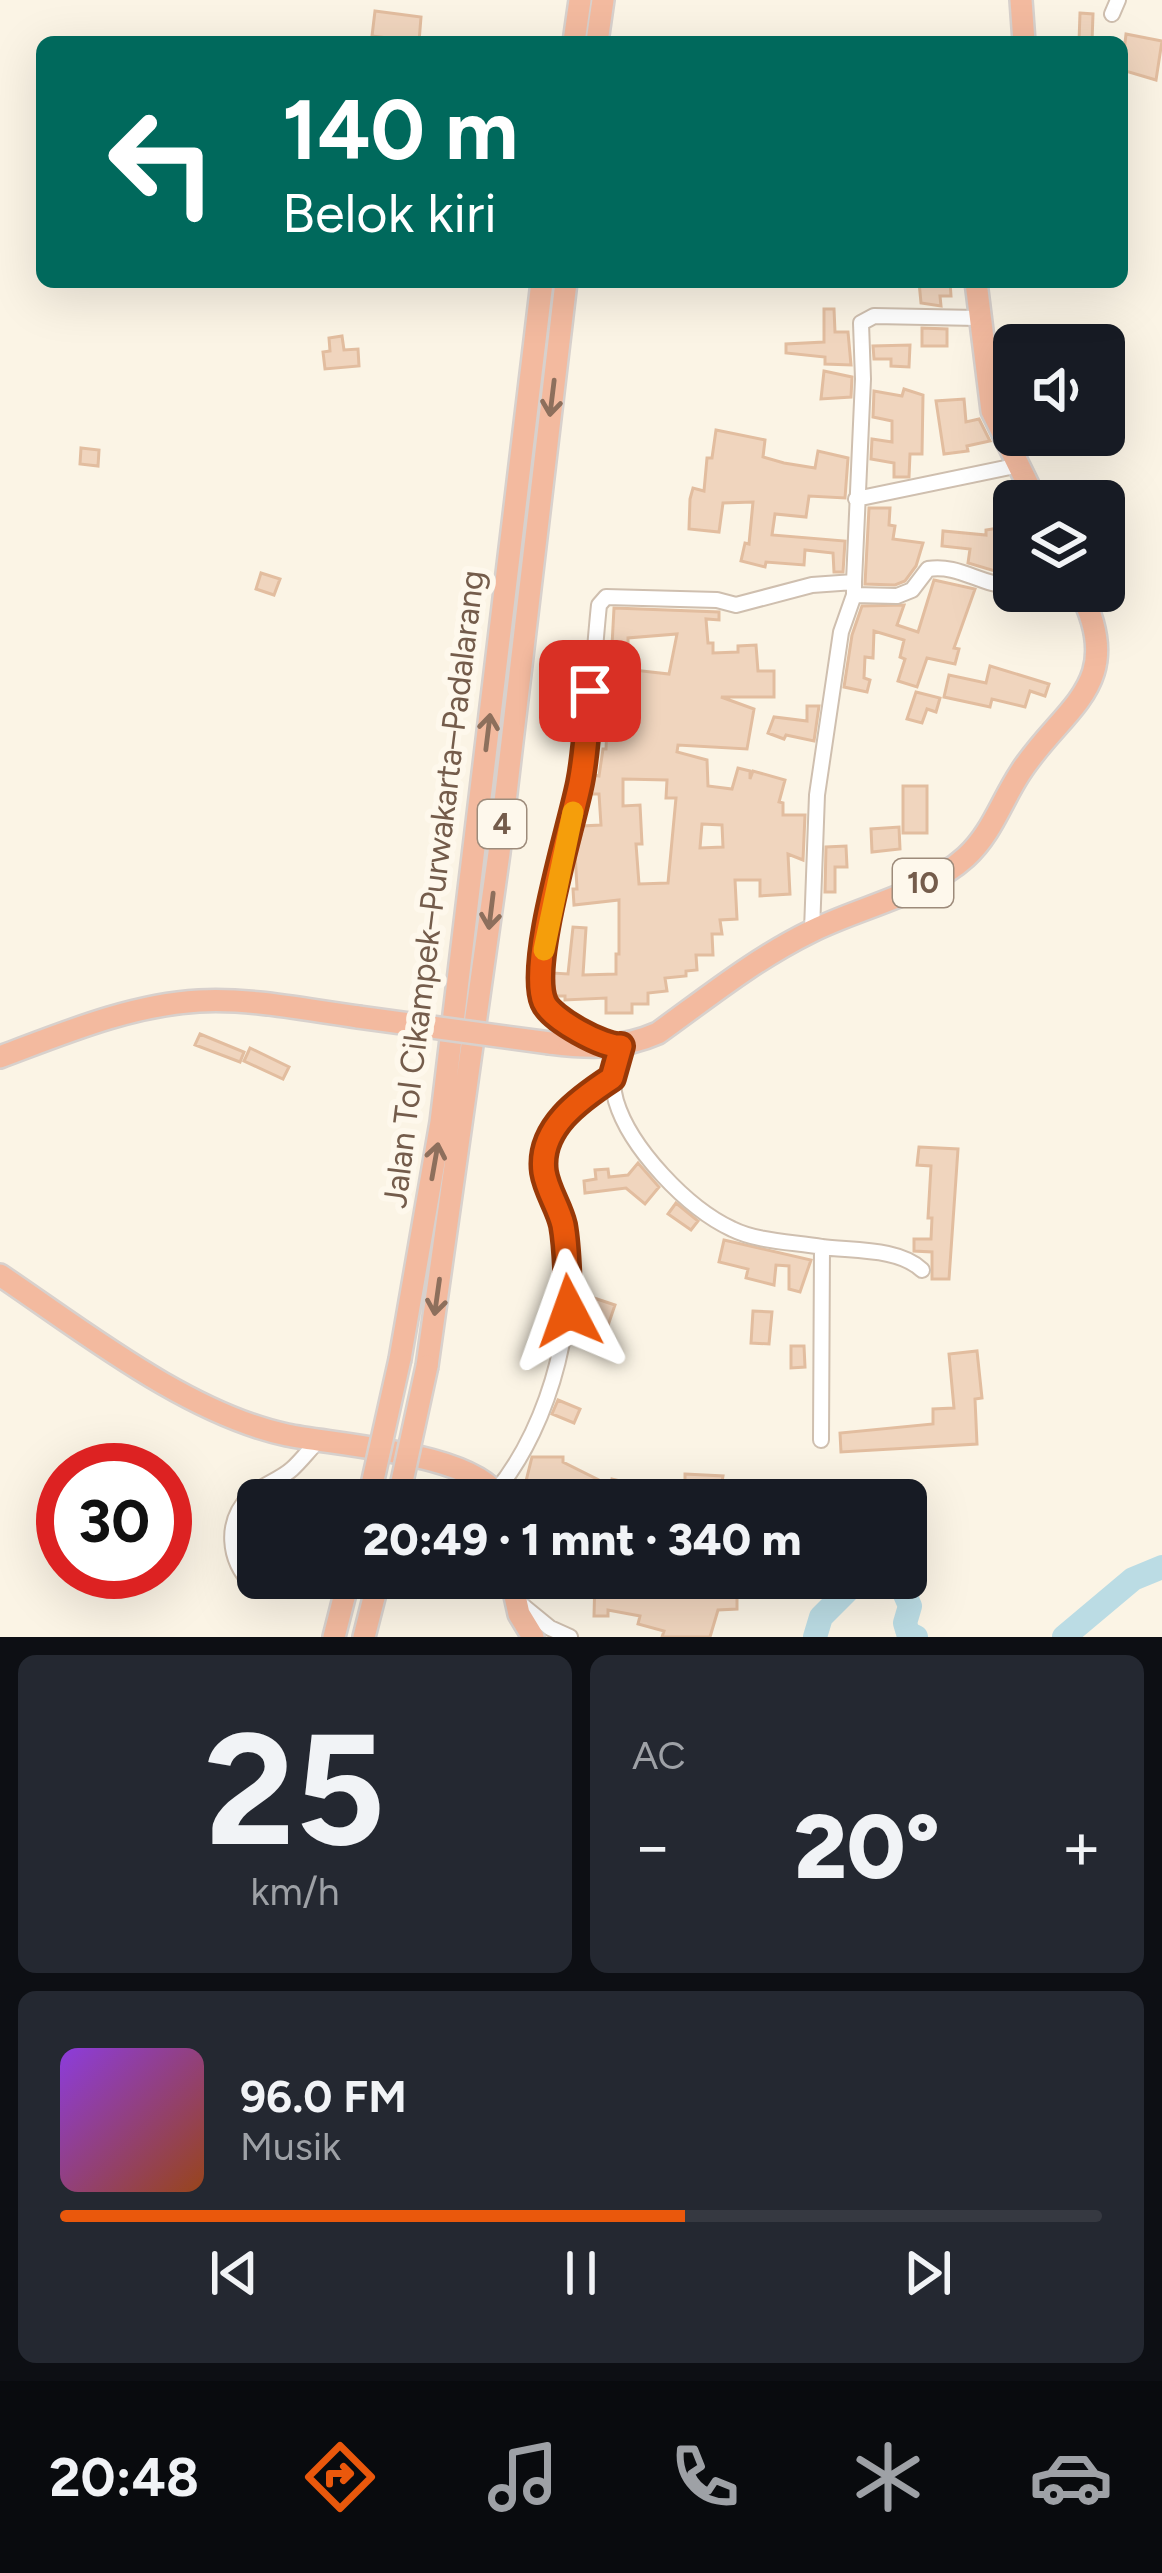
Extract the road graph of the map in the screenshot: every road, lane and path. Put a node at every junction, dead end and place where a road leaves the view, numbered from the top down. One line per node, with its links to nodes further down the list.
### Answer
1 (580, 0): 4 (highway)
2 (603, 0): 5 (highway)
3 (1021, 0): 6 (highway)
4 (575, 36)
5 (598, 36)
6 (1024, 36)
7 (541, 288): 27 (highway, Jalan Tol Cikampek–Purwakarta–Padalarang / 4, one-way to 7, bridge)
8 (565, 288): 28 (highway, Jalan Tol Cikampek–Purwakarta–Padalarang / 4, one-way to 28, bridge)
9 (976, 288): 10 (highway)
10 (978, 318): 11 (highway); 13 (street)
11 (1020, 464): 12 (highway); 13 (street)
12 (1027, 480)
13 (856, 499): 15 (street)
14 (993, 586): 15 (street)
15 (854, 588): 17 (street); 18 (street)
16 (1088, 612): 17 (highway, 10)
17 (812, 930): 18 (highway, 10)
18 (614, 1047): 19 (highway, 10, bridge); 20 (street)
19 (0, 1057)
20 (612, 1078): 21 (street); 30 (street)
21 (822, 1246): 22 (street); 24 (street)
22 (922, 1270)
23 (0, 1275): 25 (highway)
24 (821, 1440)
25 (319, 1441): 26 (street); 29 (highway)
26 (278, 1479)
27 (373, 1479)
28 (403, 1479)
29 (478, 1479)
30 (507, 1479)
31 (237, 1515): 32 (street)
32 (237, 1563)
33 (343, 1599): 37 (highway)
34 (373, 1599): 38 (highway)
35 (517, 1599): 39 (highway)
36 (522, 1599): 40 (street)
37 (335, 1630)
38 (364, 1634)
39 (533, 1637)
40 (570, 1637)

